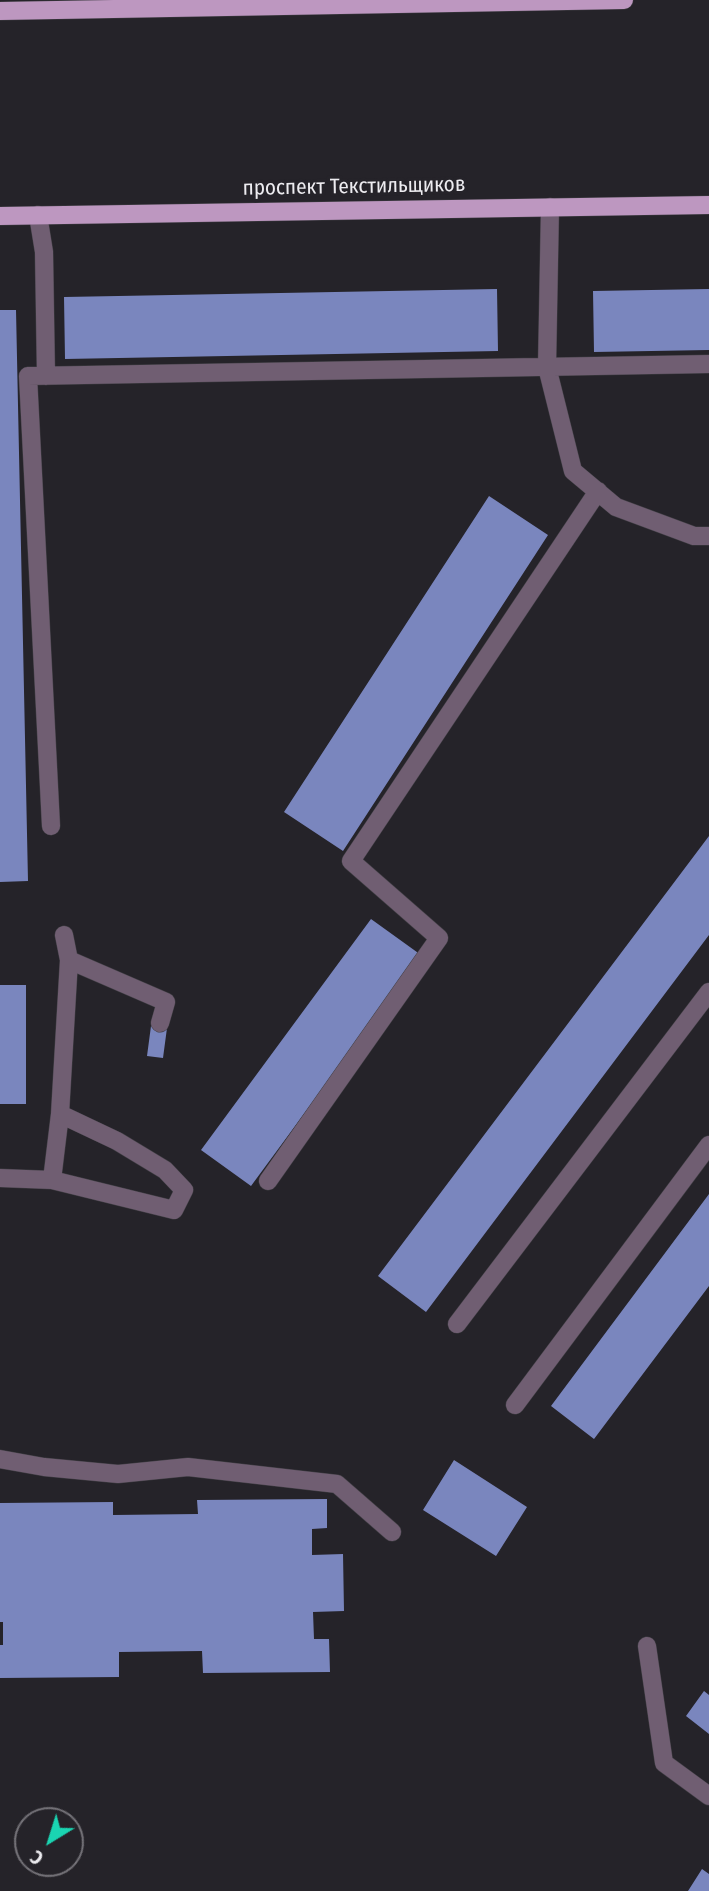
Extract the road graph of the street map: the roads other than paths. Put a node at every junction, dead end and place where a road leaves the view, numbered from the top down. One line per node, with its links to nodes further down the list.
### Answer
1 (624, 0): 2 (main road)
2 (168, 4): 3 (main road)
3 (0, 11)
4 (709, 205): 5 (main road, проспект Текстильщиков)
5 (550, 207): 6 (main road, проспект Текстильщиков); 9 (lane)
6 (38, 215): 7 (main road, проспект Текстильщиков); 10 (lane)
7 (0, 216)
8 (709, 364): 9 (lane)
9 (547, 367): 10 (lane); 11 (lane)
10 (46, 376): 13 (lane)
11 (598, 491): 12 (lane); 22 (lane)
12 (709, 536)
13 (51, 826)
14 (64, 935): 15 (lane)
15 (69, 960): 17 (lane); 18 (lane)
16 (709, 992): 23 (lane)
17 (160, 1023)
18 (60, 1114): 21 (lane); 21 (lane)
19 (709, 1145): 24 (lane)
20 (0, 1178): 21 (lane)
21 (52, 1180)
22 (268, 1181)
23 (457, 1324)
24 (515, 1405)
25 (0, 1459): 26 (lane)
26 (392, 1532)
27 (647, 1646): 28 (lane)
28 (709, 1796)

